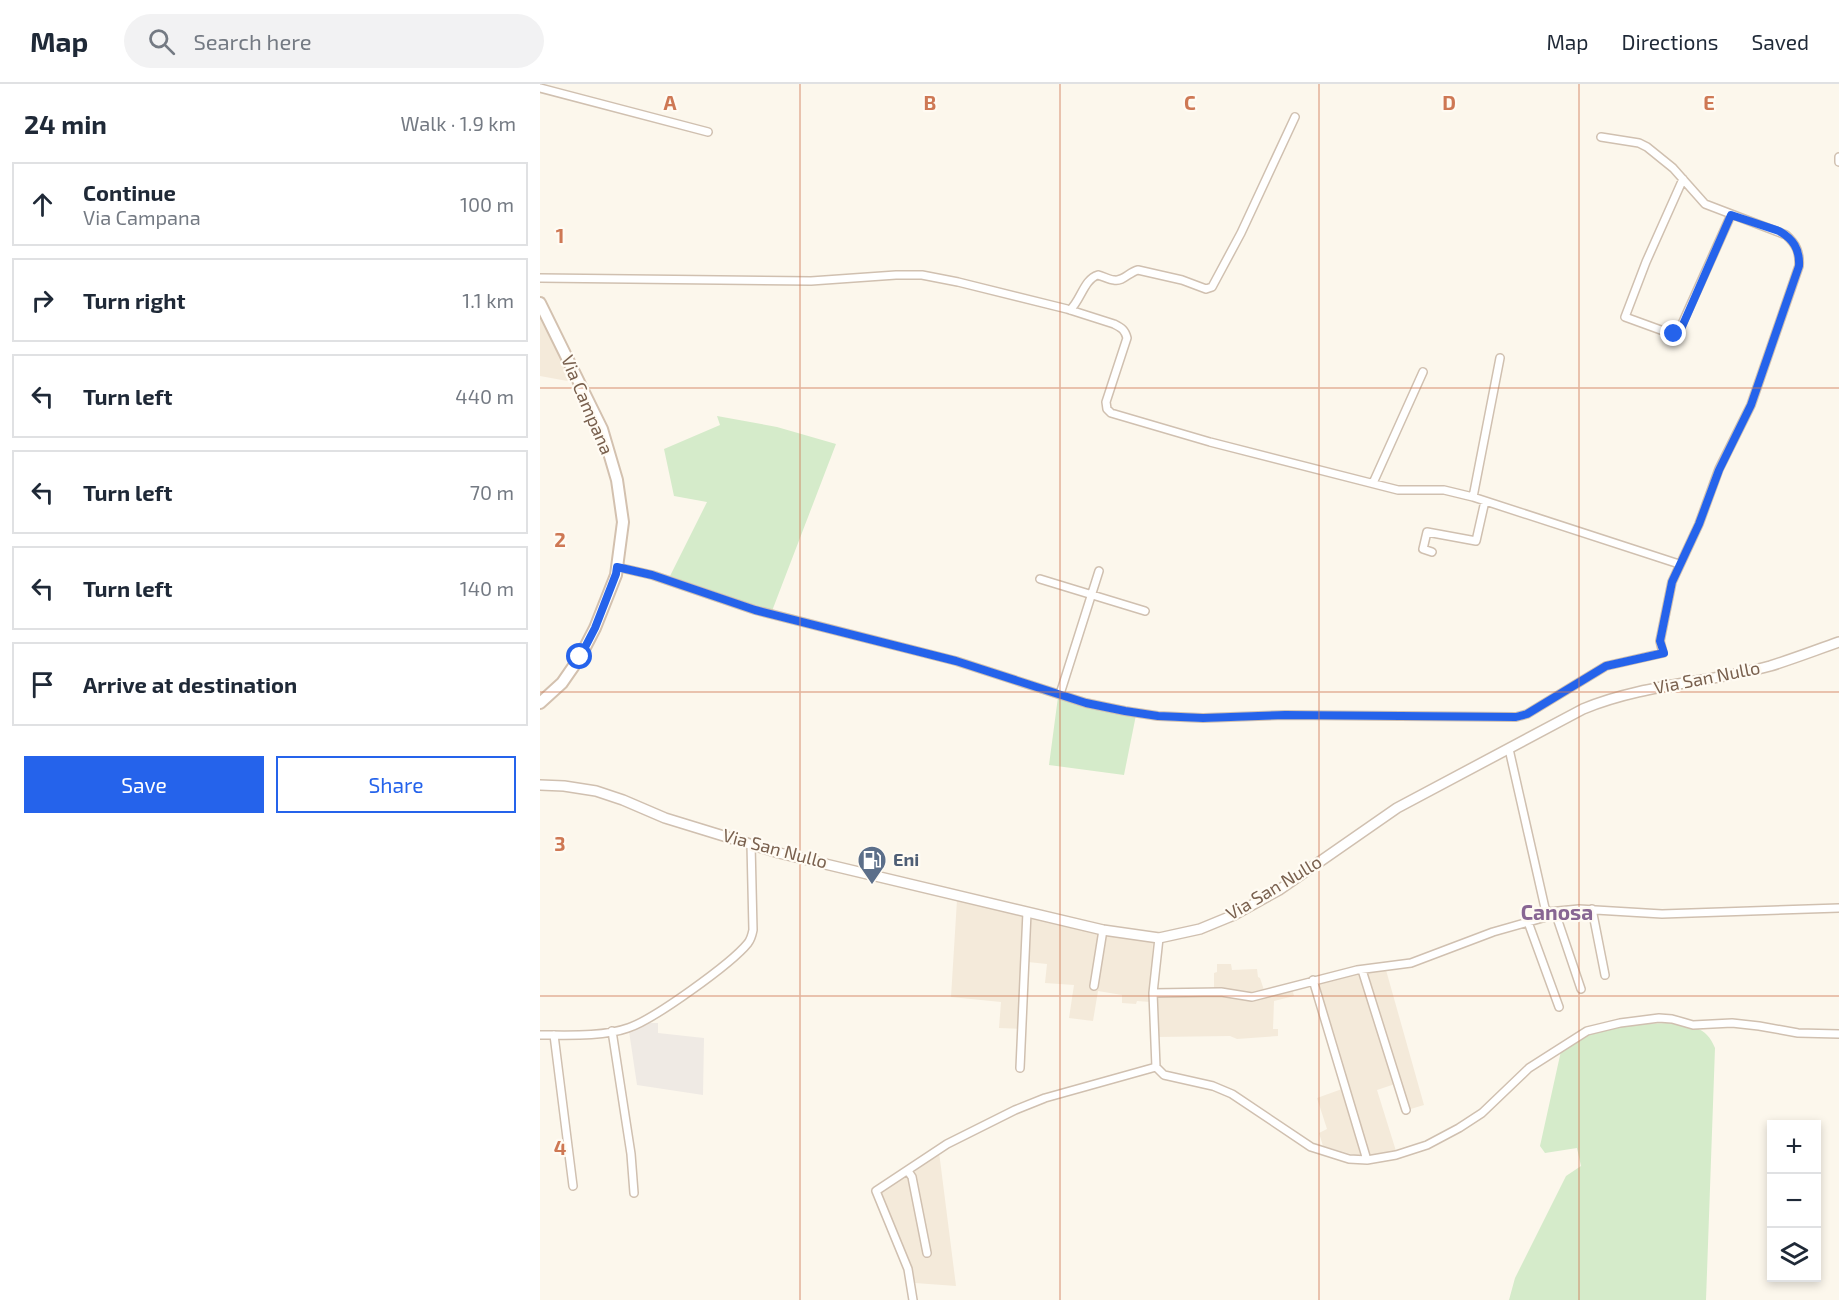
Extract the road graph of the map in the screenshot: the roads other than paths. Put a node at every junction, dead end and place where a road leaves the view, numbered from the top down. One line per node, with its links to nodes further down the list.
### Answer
1 (540, 88): 3 (street)
2 (1295, 117): 11 (street)
3 (708, 132)
4 (1601, 137): 7 (street)
5 (1839, 157): 6 (street)
6 (1839, 162)
7 (1683, 179): 8 (street); 8 (street)
8 (1731, 215): 18 (street)
9 (540, 278): 11 (street)
10 (540, 303): 19 (main road, Via Campana)
11 (1070, 310): 14 (street)
12 (1500, 358): 15 (street)
13 (1423, 372): 14 (street)
14 (1373, 483): 15 (street)
15 (1473, 497): 16 (street)
16 (1485, 501): 17 (street); 18 (street)
17 (1432, 552)
18 (1679, 564): 25 (street)
19 (617, 567): 25 (street); 26 (main road, Via Campana)
20 (1099, 571): 22 (street)
21 (1040, 579): 22 (street)
22 (1091, 595): 23 (street); 25 (street)
23 (1145, 611)
24 (1839, 642): 27 (street, Via San Nullo)
25 (1060, 694)
26 (540, 703)
27 (1509, 749): 33 (street); 36 (street, Via San Nullo)
28 (540, 785): 29 (street, Via San Nullo)
29 (751, 844): 32 (street, Via San Nullo); 44 (street)
30 (1839, 908): 31 (street)
31 (1593, 909): 33 (street); 38 (street)
32 (1027, 912): 35 (street, Via San Nullo); 49 (street)
33 (1555, 912): 34 (street); 41 (street)
34 (1528, 922): 37 (street); 43 (street)
35 (1103, 930): 36 (street, Via San Nullo); 40 (street)
36 (1159, 938): 42 (street)
37 (1362, 970): 39 (street); 50 (street)
38 (1605, 975)
39 (1313, 980): 42 (street); 51 (street)
40 (1094, 986)
41 (1581, 989)
42 (1153, 993): 48 (street)
43 (1559, 1007)
44 (612, 1031): 47 (street); 54 (street)
45 (1839, 1034): 51 (street)
46 (540, 1035): 47 (street)
47 (554, 1035): 53 (street)
48 (1156, 1067): 51 (street); 52 (street)
49 (1020, 1068)
50 (1406, 1110)
51 (1367, 1160)
52 (908, 1172): 55 (street); 56 (street)
53 (573, 1186)
54 (634, 1193)
55 (927, 1253)
56 (913, 1300)

